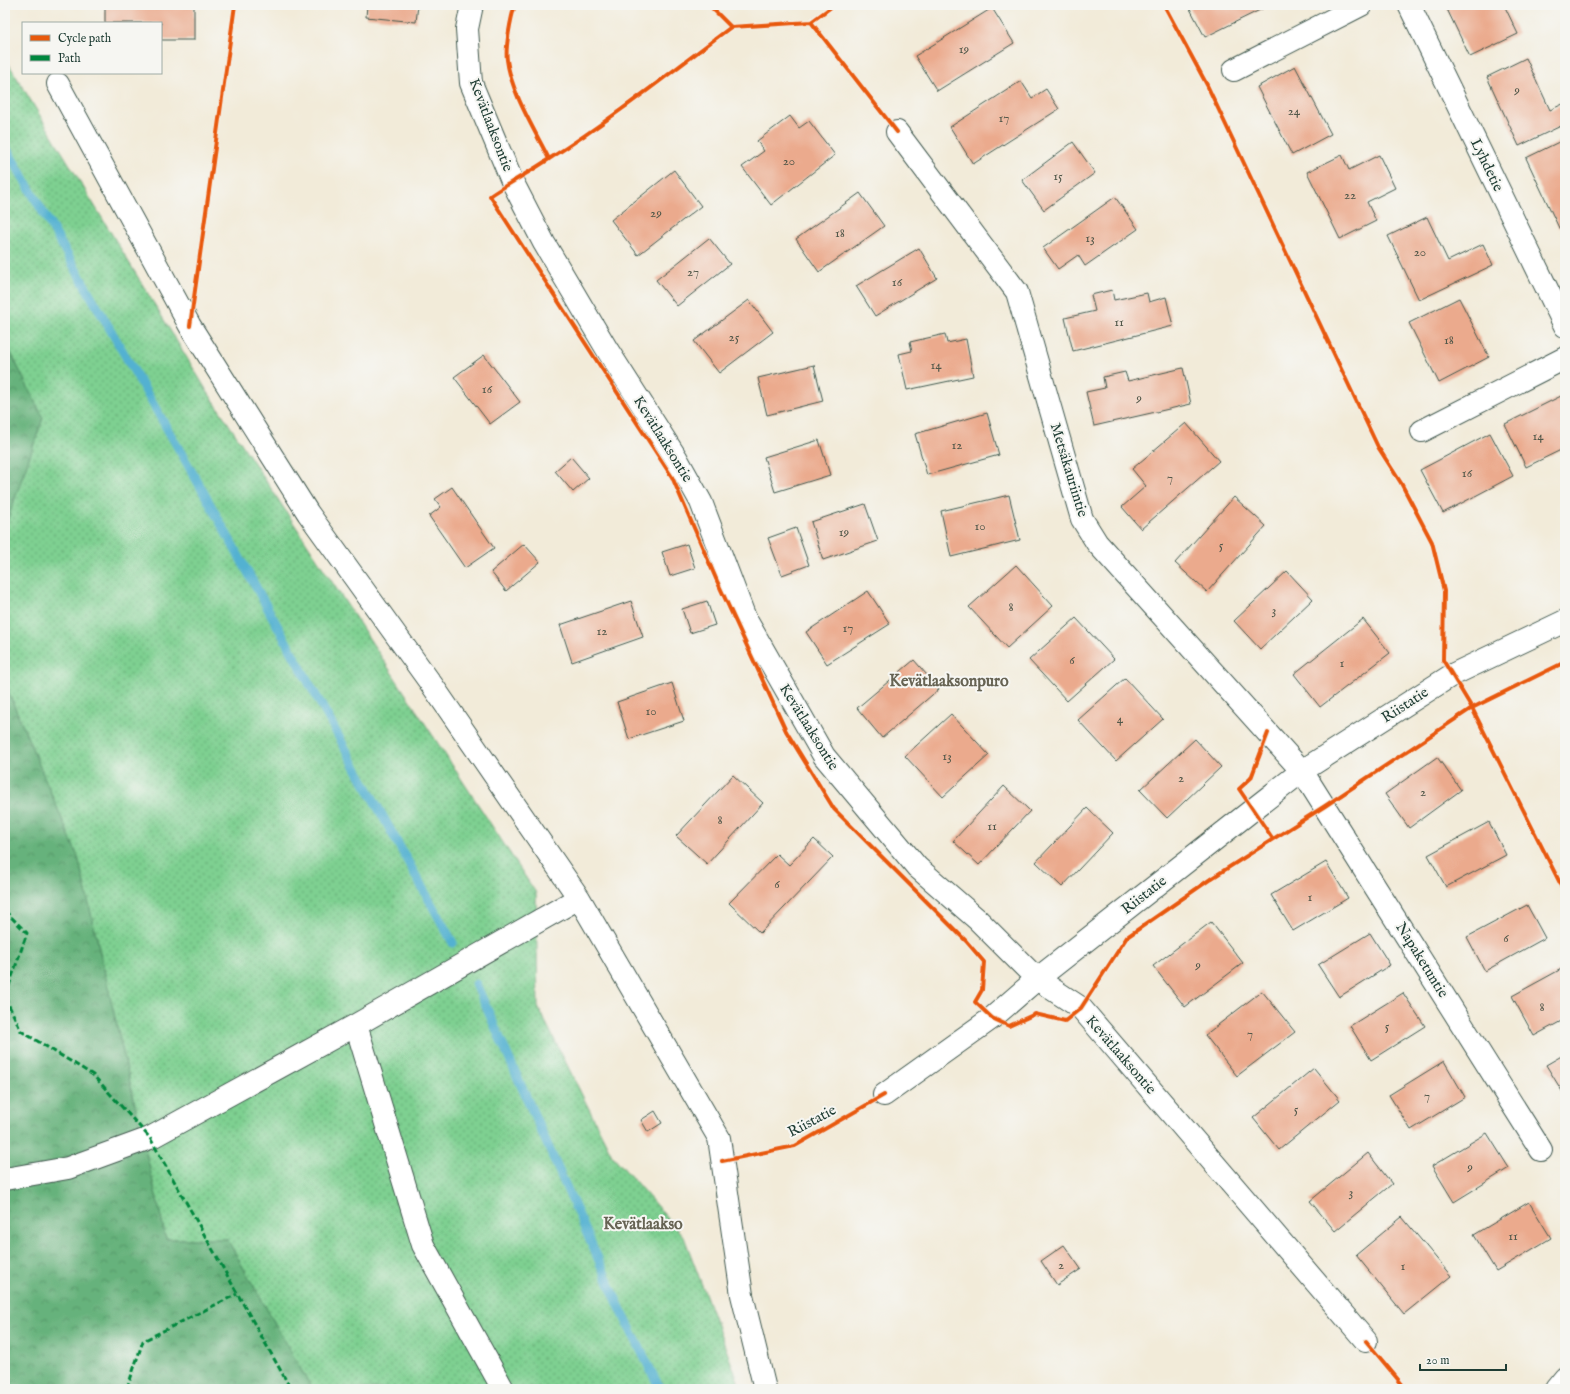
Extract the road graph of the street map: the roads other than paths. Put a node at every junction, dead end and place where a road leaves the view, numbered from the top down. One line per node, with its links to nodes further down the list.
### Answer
1 (472, 5): 13 (street, Kevätlaaksontie)
2 (1361, 5): 4 (street)
3 (1409, 5): 7 (street, Lyhdetie)
4 (1234, 70)
5 (58, 84): 12 (street)
6 (897, 132): 11 (street, Metsäkauriintie)
7 (1565, 326)
8 (1565, 358): 9 (street)
9 (1422, 431)
10 (1565, 621): 11 (street, Riistatie)
11 (1302, 771): 13 (street, Riistatie); 16 (street, Napaketuntie)
12 (579, 898): 14 (street); 21 (street)
13 (1037, 979): 15 (street, Riistatie); 18 (street, Kevätlaaksontie)
14 (356, 1025): 17 (street); 20 (street)
15 (884, 1095)
16 (1541, 1150)
17 (5, 1179)
18 (1366, 1341)
19 (1565, 1378): 22 (street)
20 (503, 1389)
21 (765, 1389)
22 (1556, 1389)

